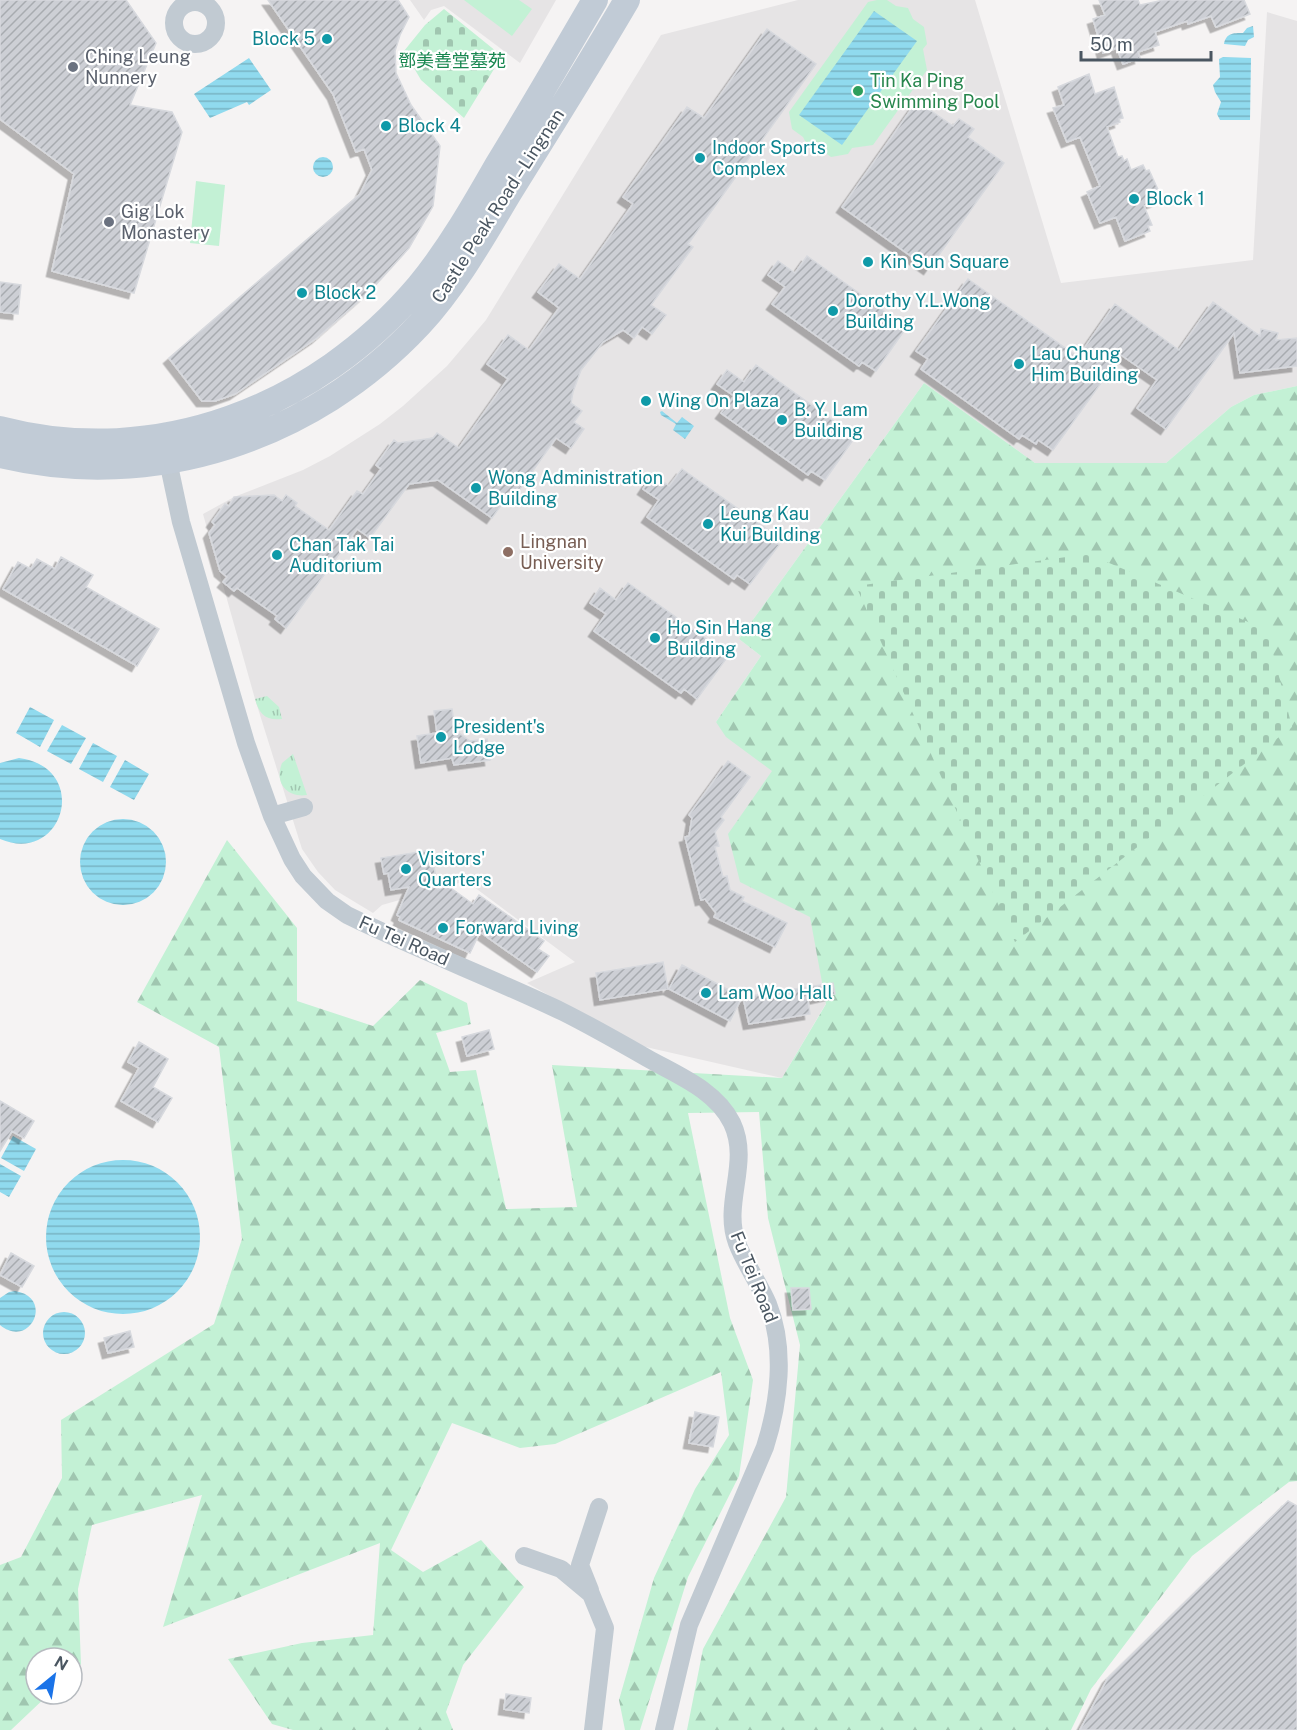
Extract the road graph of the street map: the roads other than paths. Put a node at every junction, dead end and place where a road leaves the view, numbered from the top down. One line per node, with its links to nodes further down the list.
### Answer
1 (595, 0): 3 (main road, Castle Peak Road – Lingnan)
2 (627, 0): 5 (main road, Castle Peak Road – Lingnan)
3 (0, 429)
4 (0, 455): 5 (main road, Castle Peak Road – Lingnan)
5 (168, 461): 7 (street, Fu Tei Road)
6 (304, 807): 7 (street)
7 (272, 816): 12 (street, Fu Tei Road)
8 (599, 1507): 10 (street)
9 (524, 1556): 10 (street)
10 (591, 1594): 11 (street)
11 (593, 1730)
12 (664, 1730)

